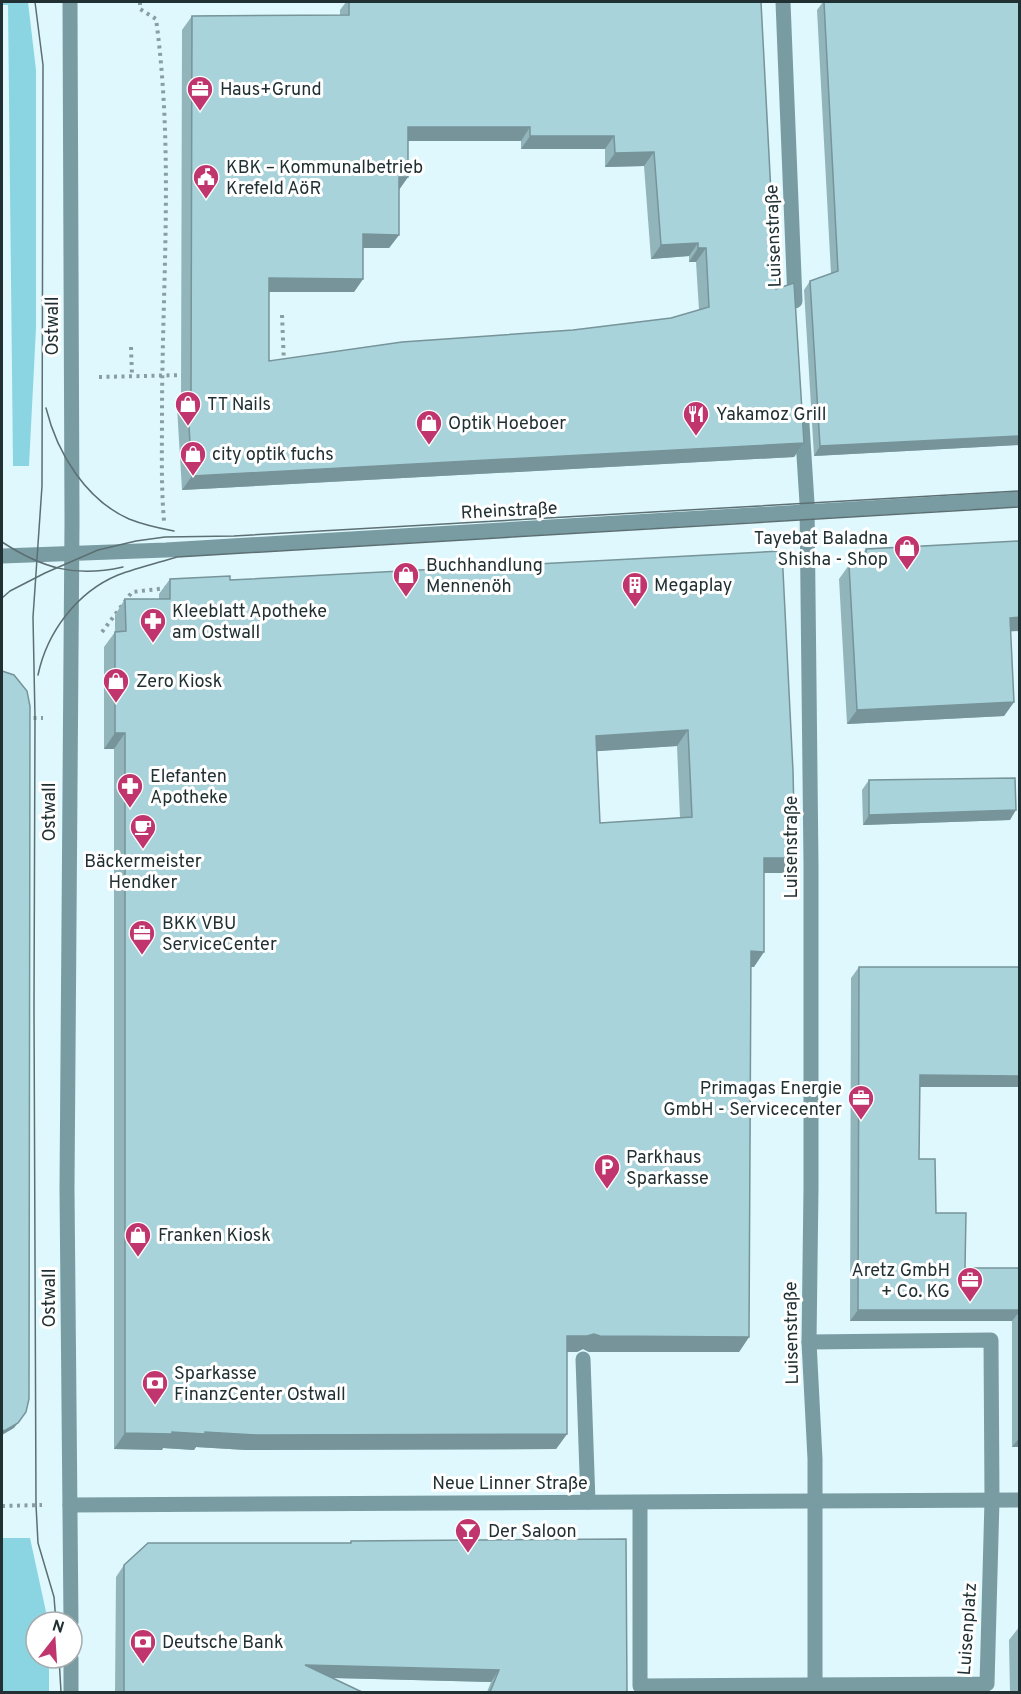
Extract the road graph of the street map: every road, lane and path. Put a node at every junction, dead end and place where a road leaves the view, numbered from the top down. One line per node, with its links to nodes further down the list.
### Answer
1 (140, 2): 9 (path)
2 (783, 2): 5 (street, Luisenstraße)
3 (69, 3): 11 (street, Ostwall)
4 (282, 315): 7 (path)
5 (796, 317)
6 (131, 347): 10 (path)
7 (284, 372)
8 (195, 374): 9 (path)
9 (162, 375): 10 (path); 15 (path)
10 (132, 376): 11 (path)
11 (71, 378): 16 (street, Ostwall)
12 (801, 410): 14 (street, Luisenstraße)
13 (1020, 499): 14 (street, Rheinstraße)
14 (807, 512): 15 (street, Rheinstraße); 21 (street, Luisenstraße)
15 (166, 550): 16 (street, Rheinstraße); 18 (path)
16 (71, 554): 17 (street, Rheinstraße); 19 (street, Ostwall)
17 (2, 556)
18 (102, 641)
19 (69, 717): 20 (path); 28 (street, Ostwall)
20 (24, 718)
21 (809, 1341): 23 (street, Luisenplatz); 26 (street, Luisenstraße)
22 (583, 1359): 25 (street)
23 (992, 1500): 24 (street, Neue Linner Straße); 26 (street, Neue Linner Straße); 32 (street, Luisenplatz)
24 (1020, 1500)
25 (588, 1502): 27 (street, Neue Linner Straße); 28 (street, Neue Linner Straße)
26 (815, 1502): 27 (street, Neue Linner Straße); 32 (street, Luisenstraße)
27 (640, 1503): 32 (street, Luisenplatz)
28 (70, 1505): 29 (path); 30 (street, Ostwall)
29 (2, 1506)
30 (70, 1610)
31 (71, 1670): 33 (street)
32 (815, 1689)
33 (71, 1692)

